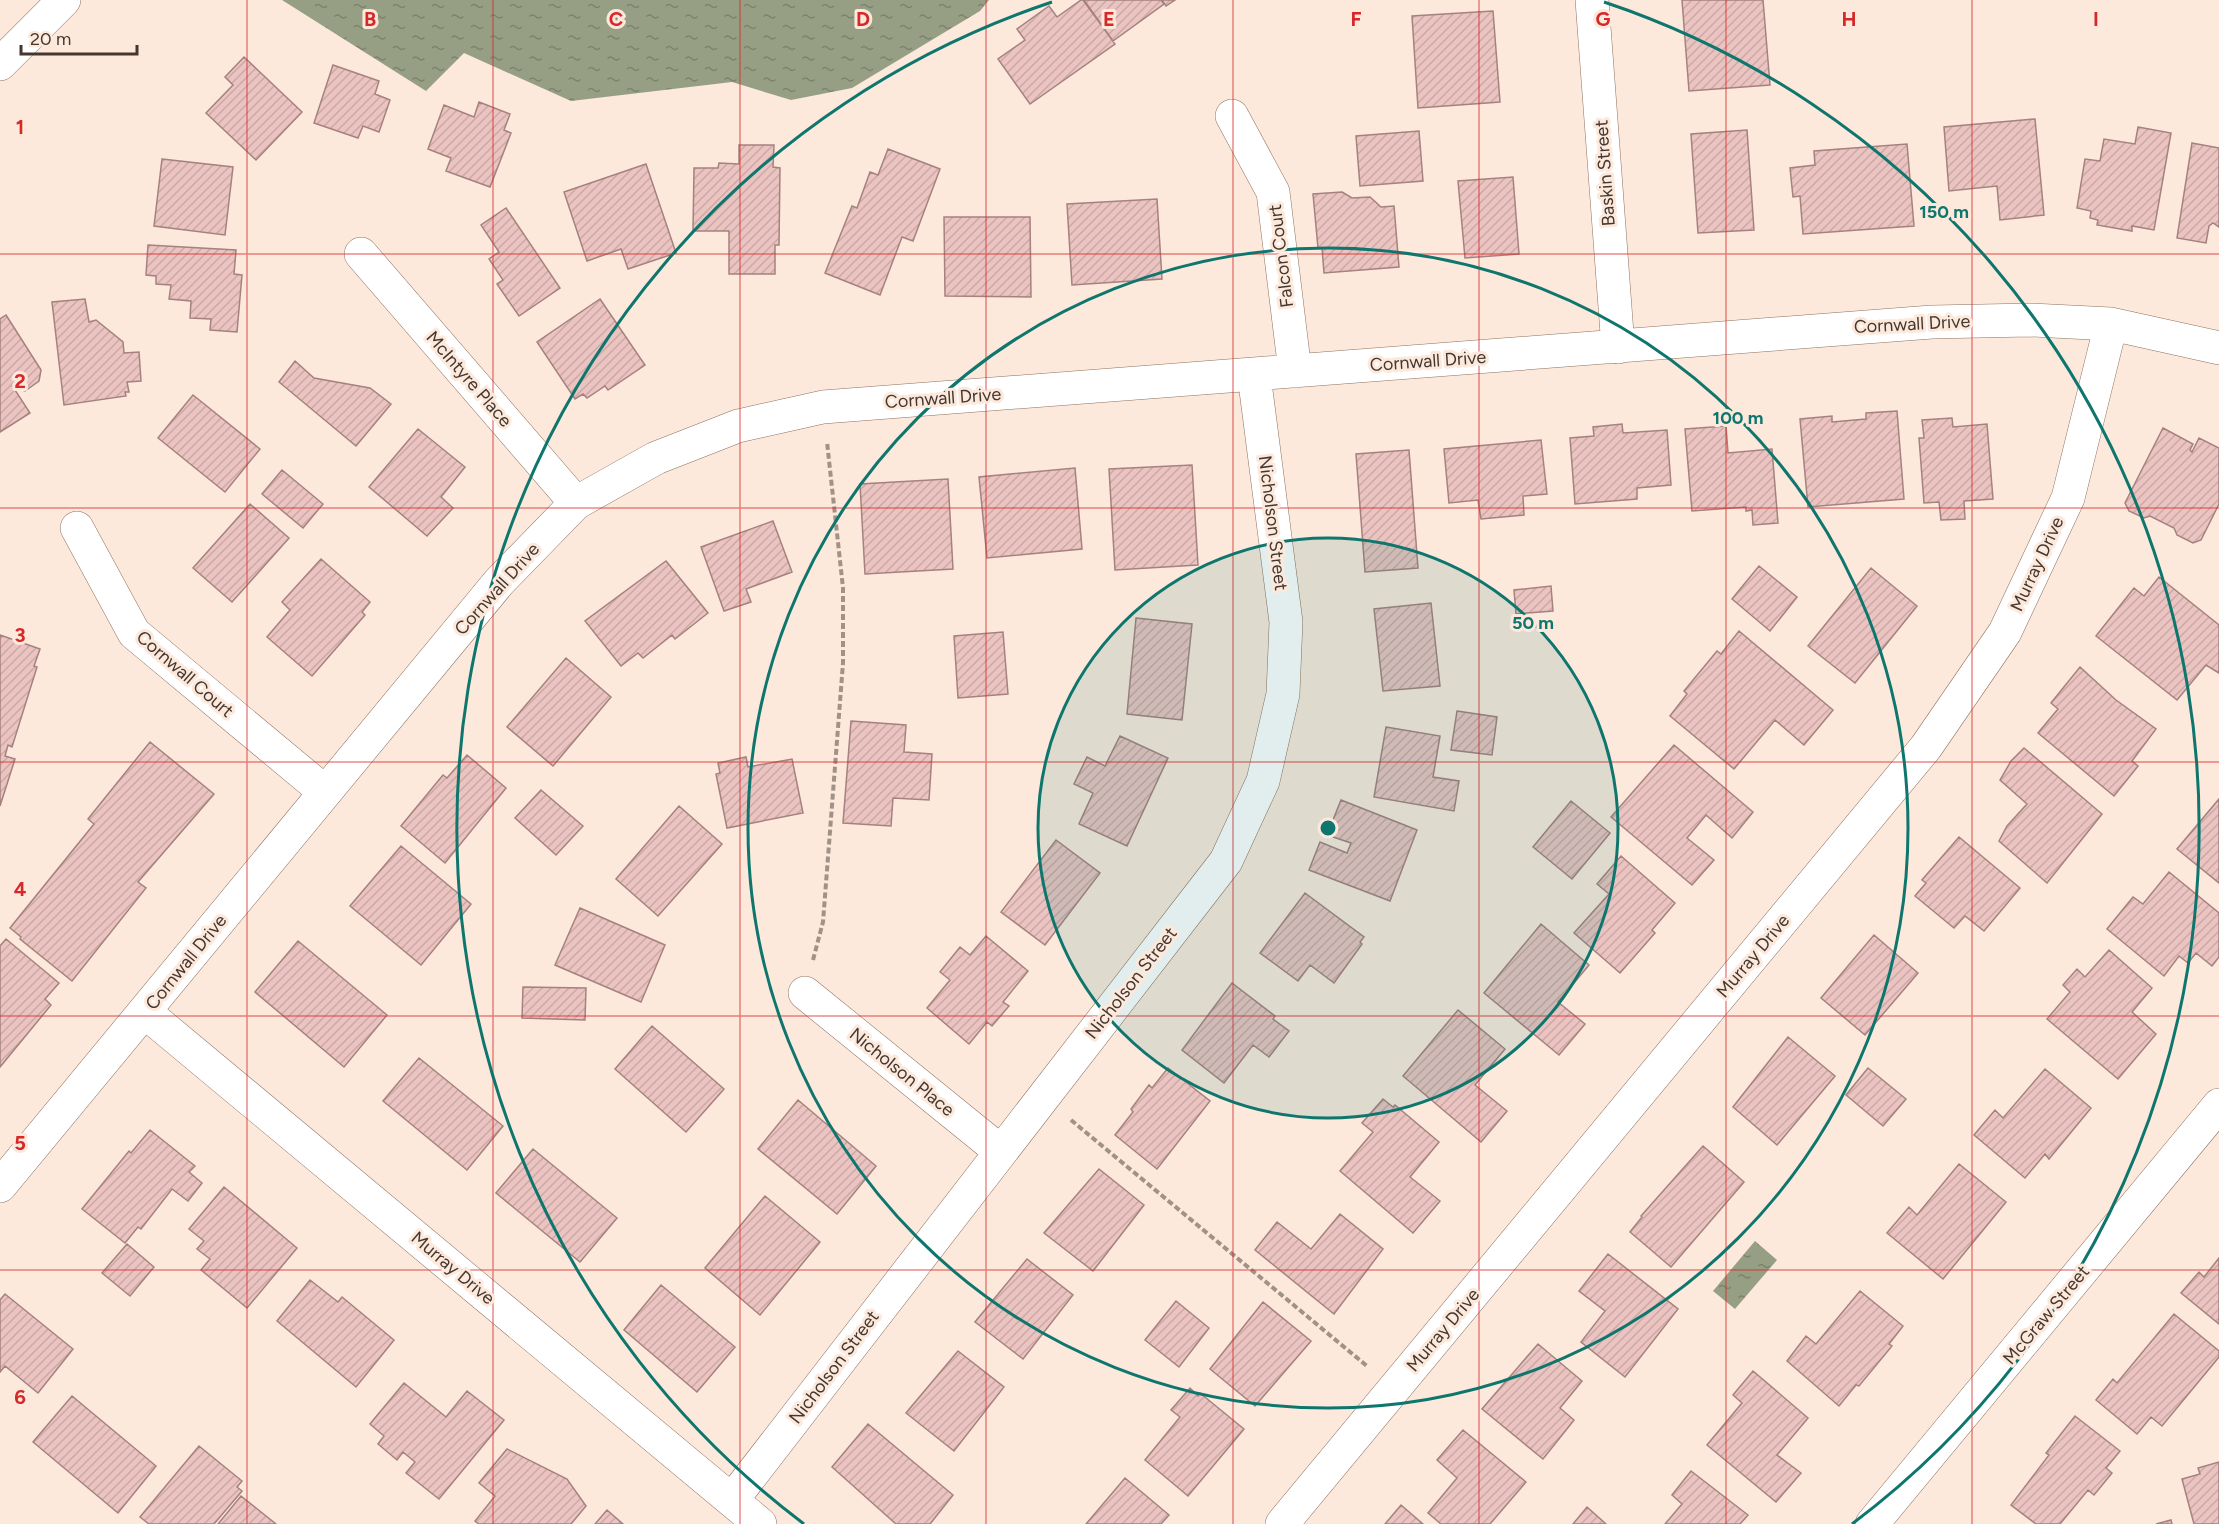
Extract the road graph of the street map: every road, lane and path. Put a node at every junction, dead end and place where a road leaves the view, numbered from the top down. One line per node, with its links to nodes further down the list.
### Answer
1 (64, 0): 3 (main road)
2 (1592, 0): 7 (main road, Baskin Street)
3 (0, 64)
4 (1232, 116): 9 (main road, Falcon Court)
5 (361, 254): 12 (main road, McIntyre Place)
6 (2111, 324): 7 (main road, Cornwall Drive); 8 (main road, Cornwall Drive); 21 (main road, Murray Drive)
7 (1618, 347): 9 (main road, Cornwall Drive)
8 (2219, 348)
9 (1295, 371): 10 (main road, Cornwall Drive)
10 (1254, 375): 11 (main road, Cornwall Drive); 17 (main road, Nicholson Street)
11 (823, 407): 12 (main road, Cornwall Drive); 15 (path)
12 (576, 503): 14 (main road, Cornwall Drive)
13 (77, 528): 14 (main road, Cornwall Court)
14 (325, 792): 16 (main road, Cornwall Drive)
15 (805, 993): 19 (main road, Nicholson Place)
16 (145, 1012): 20 (main road, Cornwall Drive); 22 (main road, Murray Drive)
17 (1042, 1097): 19 (main road, Nicholson Street); 21 (path)
18 (2219, 1105): 25 (main road, McGraw Street)
19 (1000, 1151): 22 (main road, Nicholson Street)
20 (0, 1186)
21 (1394, 1389): 24 (main road, Murray Drive)
22 (732, 1500): 23 (main road, Murray Drive)
23 (760, 1524)
24 (1282, 1524)
25 (1872, 1524)

